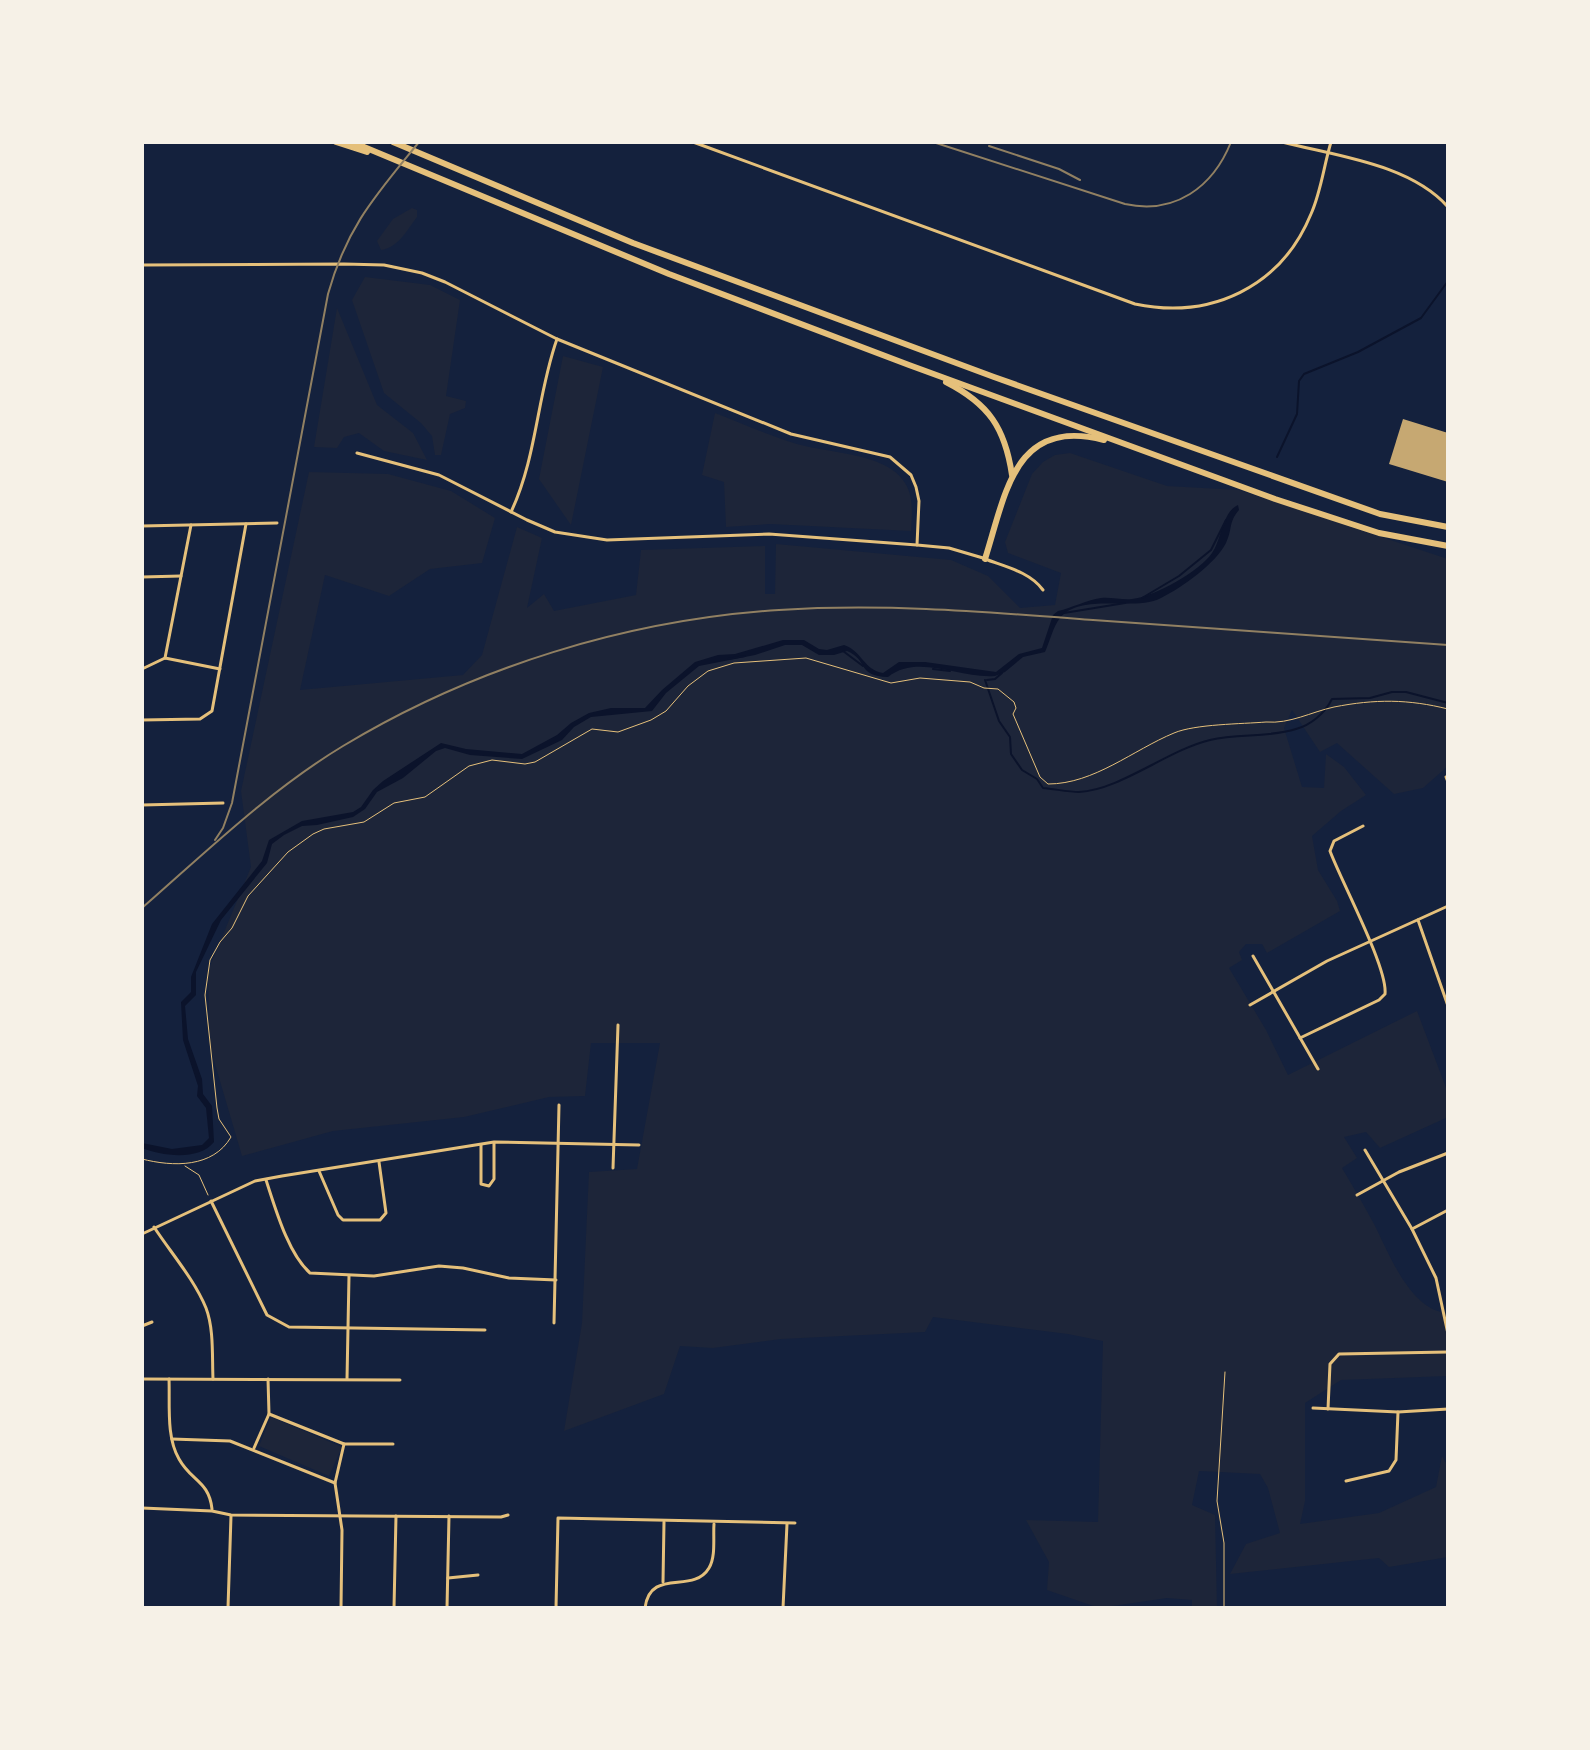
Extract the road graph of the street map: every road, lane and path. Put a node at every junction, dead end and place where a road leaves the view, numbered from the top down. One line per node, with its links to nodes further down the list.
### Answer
1 (336, 142): 8 (highway)
2 (352, 142): 8 (highway)
3 (393, 142): 21 (highway)
4 (693, 142): 7 (street)
5 (1282, 142): 7 (street)
6 (1331, 142): 7 (street)
7 (1328, 154): 9 (street)
8 (392, 158): 12 (highway)
9 (1448, 207)
10 (142, 265): 11 (street)
11 (557, 339): 16 (street); 22 (street)
12 (909, 365): 13 (highway); 15 (highway)
13 (1146, 451): 15 (highway); 23 (highway)
14 (357, 453): 16 (street)
15 (1012, 475): 24 (highway)
16 (511, 512): 22 (street)
17 (277, 523): 18 (street)
18 (246, 524): 19 (street); 30 (street)
19 (191, 525): 20 (street); 25 (street)
20 (142, 526)
21 (1448, 527)
22 (917, 545): 24 (street)
23 (1448, 546)
24 (985, 559): 27 (street)
25 (181, 576): 26 (street); 28 (street)
26 (142, 577)
27 (1043, 590)
28 (165, 658): 29 (street); 30 (street)
29 (142, 669)
30 (220, 669): 32 (street)
31 (1448, 709): 56 (path)
32 (142, 720)
33 (223, 803): 34 (street)
34 (142, 805)
35 (1363, 826): 38 (street)
36 (1448, 906): 37 (street)
37 (1418, 920): 38 (street); 42 (street)
38 (1369, 941): 40 (street); 44 (street)
39 (1253, 956): 40 (street)
40 (1273, 991): 41 (street); 44 (street)
41 (1250, 1005)
42 (1448, 1006)
43 (618, 1025): 49 (street)
44 (1300, 1038): 45 (street)
45 (1318, 1069)
46 (559, 1105): 48 (street)
47 (494, 1142): 48 (street); 50 (street); 50 (street)
48 (559, 1142): 49 (street); 68 (street)
49 (614, 1144): 51 (street); 57 (street)
50 (481, 1145): 55 (street)
51 (639, 1145)
52 (1365, 1150): 60 (street)
53 (1448, 1153): 60 (street)
54 (142, 1159): 56 (path)
55 (379, 1161): 58 (street); 58 (street)
56 (183, 1164): 62 (path)
57 (613, 1168)
58 (319, 1171): 59 (street)
59 (266, 1180): 62 (street); 67 (street)
60 (1382, 1181): 61 (street); 65 (street)
61 (1357, 1195)
62 (210, 1200): 64 (street); 73 (street)
63 (1448, 1210): 65 (street)
64 (154, 1227): 66 (street); 80 (street)
65 (1412, 1229): 69 (street)
66 (142, 1234)
67 (349, 1276): 68 (street); 73 (street)
68 (556, 1280): 71 (street)
69 (1446, 1308): 75 (street)
70 (152, 1322): 72 (street)
71 (554, 1323)
72 (142, 1326)
73 (348, 1328): 74 (street); 82 (street)
74 (485, 1330)
75 (1448, 1334)
76 (1448, 1352): 85 (street)
77 (1225, 1372): 116 (path)
78 (142, 1379): 79 (street)
79 (169, 1379): 80 (street); 89 (street)
80 (213, 1379): 81 (street)
81 (268, 1379): 82 (street); 88 (street)
82 (347, 1379): 83 (street)
83 (400, 1380)
84 (1313, 1408): 85 (street)
85 (1328, 1409): 87 (street)
86 (1448, 1409): 87 (street)
87 (1398, 1412): 93 (street)
88 (269, 1414): 90 (street); 92 (street)
89 (172, 1439): 92 (street); 96 (street)
90 (344, 1444): 91 (street); 94 (street)
91 (393, 1444)
92 (254, 1449): 94 (street)
93 (1346, 1481)
94 (335, 1483): 99 (street)
95 (142, 1508): 96 (street)
96 (212, 1511): 97 (street)
97 (231, 1515): 99 (street); 109 (street)
98 (508, 1515): 101 (street)
99 (339, 1516): 100 (street); 110 (street)
100 (396, 1516): 101 (street); 111 (street)
101 (449, 1516): 107 (street)
102 (664, 1522): 103 (street); 108 (street); 113 (street)
103 (714, 1522): 104 (street); 108 (street)
104 (787, 1523): 105 (street); 115 (street)
105 (795, 1523)
106 (478, 1575): 107 (street)
107 (448, 1578): 112 (street)
108 (663, 1584): 114 (street)
109 (228, 1608)
110 (341, 1608)
111 (394, 1608)
112 (447, 1608)
113 (556, 1608)
114 (645, 1608)
115 (783, 1608)
116 (1224, 1608)

